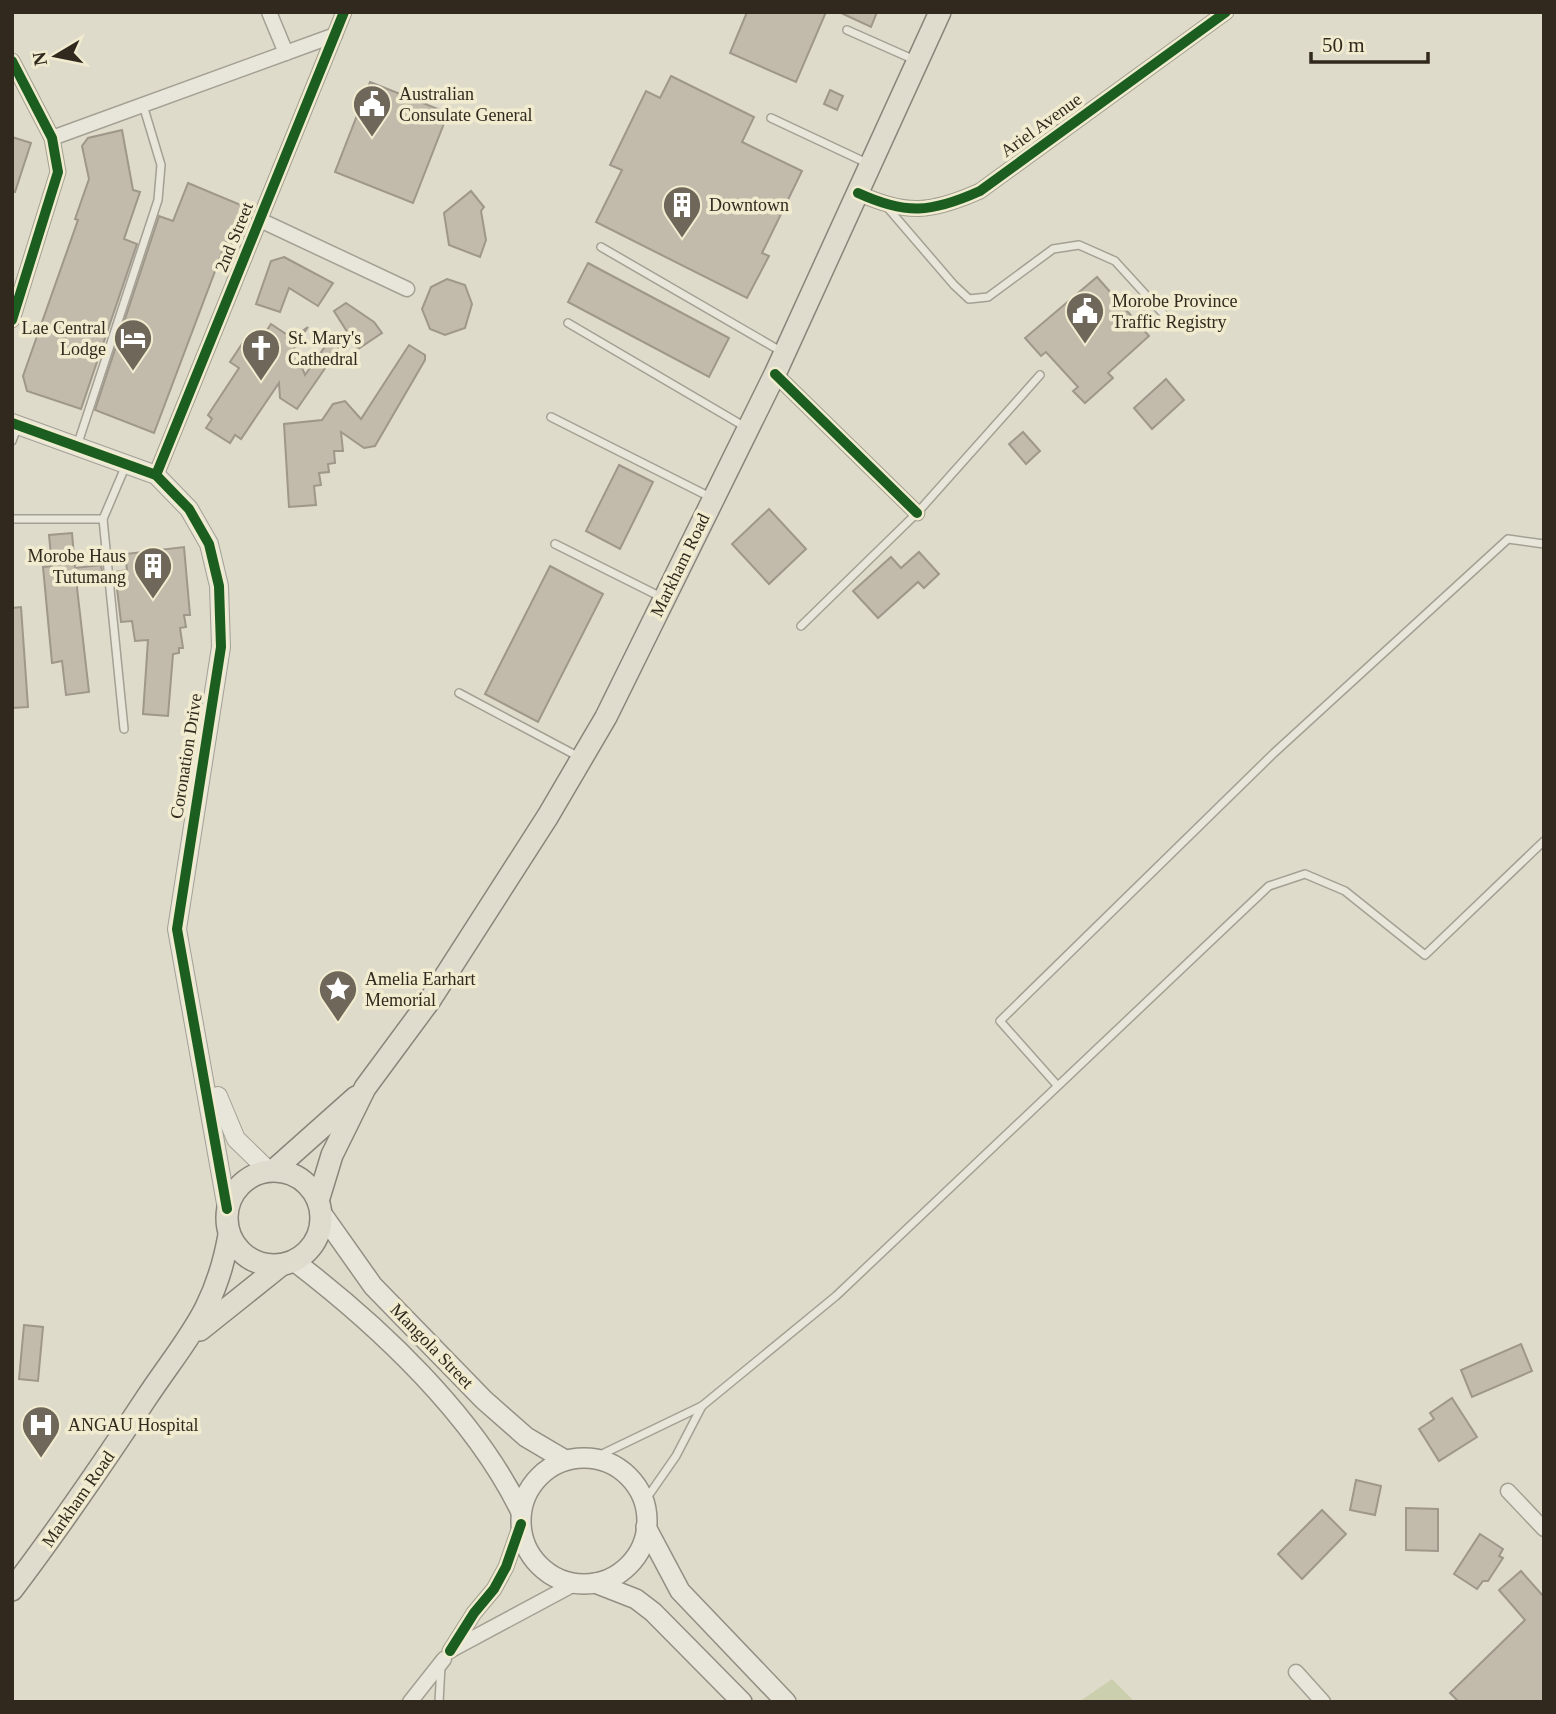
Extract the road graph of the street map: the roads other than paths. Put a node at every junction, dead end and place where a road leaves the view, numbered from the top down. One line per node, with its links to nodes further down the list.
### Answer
1 (269, 12): 7 (street)
2 (344, 12): 6 (street, 2nd Street)
3 (940, 12): 9 (main road, Markham Road)
4 (1226, 12): 15 (street, Ariel Avenue)
5 (847, 30): 9 (lane)
6 (335, 35): 7 (street); 16 (street, 2nd Street)
7 (286, 53): 10 (street)
8 (12, 61): 12 (street)
9 (917, 61): 13 (main road, Markham Road)
10 (143, 105): 12 (street); 28 (lane)
11 (771, 118): 13 (lane)
12 (52, 138): 20 (street)
13 (870, 164): 14 (main road, Markham Road)
14 (858, 193): 15 (street, Ariel Avenue); 22 (main road, Markham Road)
15 (886, 206): 19 (lane)
16 (260, 220): 18 (street); 30 (street, 2nd Street)
17 (601, 247): 22 (lane)
18 (407, 289)
19 (1168, 319)
20 (12, 320)
21 (568, 323): 26 (lane)
22 (785, 353): 23 (main road, Markham Road)
23 (775, 374): 26 (main road, Markham Road); 32 (street)
24 (1040, 375): 32 (lane)
25 (551, 416): 31 (lane)
26 (748, 428): 31 (main road, Markham Road)
27 (14, 430): 28 (street, Coronation Drive)
28 (77, 446): 29 (street, Coronation Drive)
29 (127, 464): 30 (street, Coronation Drive); 34 (lane)
30 (156, 475): 43 (street, Coronation Drive)
31 (713, 498): 37 (main road, Markham Road)
32 (917, 513): 38 (lane)
33 (12, 519): 34 (lane)
34 (103, 519): 40 (lane)
35 (555, 544): 37 (lane)
36 (1544, 544): 44 (lane)
37 (664, 598): 41 (main road, Markham Road)
38 (801, 626)
39 (459, 693): 41 (lane)
40 (124, 729)
41 (582, 759): 45 (main road, Markham Road)
42 (1544, 841): 44 (lane)
43 (197, 1033): 46 (street, Coronation Drive); 48 (street, Coronation Drive)
44 (1056, 1084): 52 (lane)
45 (365, 1088): 46 (main road, Markham Road); 47 (main road, Markham Road)
46 (271, 1170): 47 (main road); 48 (main road)
47 (319, 1206): 50 (main road); 54 (main road, Mangola Street)
48 (227, 1209): 49 (main road)
49 (229, 1235): 50 (main road); 51 (main road, Markham Road)
50 (287, 1264): 51 (main road, Markham Road); 57 (main road, Mangola Street)
51 (191, 1338): 61 (main road, Markham Road)
52 (702, 1406): 53 (lane); 56 (lane)
53 (594, 1458): 54 (main road); 56 (main road)
54 (565, 1460): 57 (main road)
55 (1508, 1490): 59 (street)
56 (644, 1502): 58 (main road)
57 (521, 1518): 60 (main road); 62 (street)
58 (646, 1527): 60 (main road); 67 (main road)
59 (1544, 1529)
60 (585, 1583): 62 (street); 66 (main road)
61 (12, 1590)
62 (447, 1655): 64 (street); 65 (lane)
63 (1296, 1672): 68 (street)
64 (410, 1702)
65 (439, 1702)
66 (742, 1702)
67 (786, 1702)
68 (1323, 1702)

